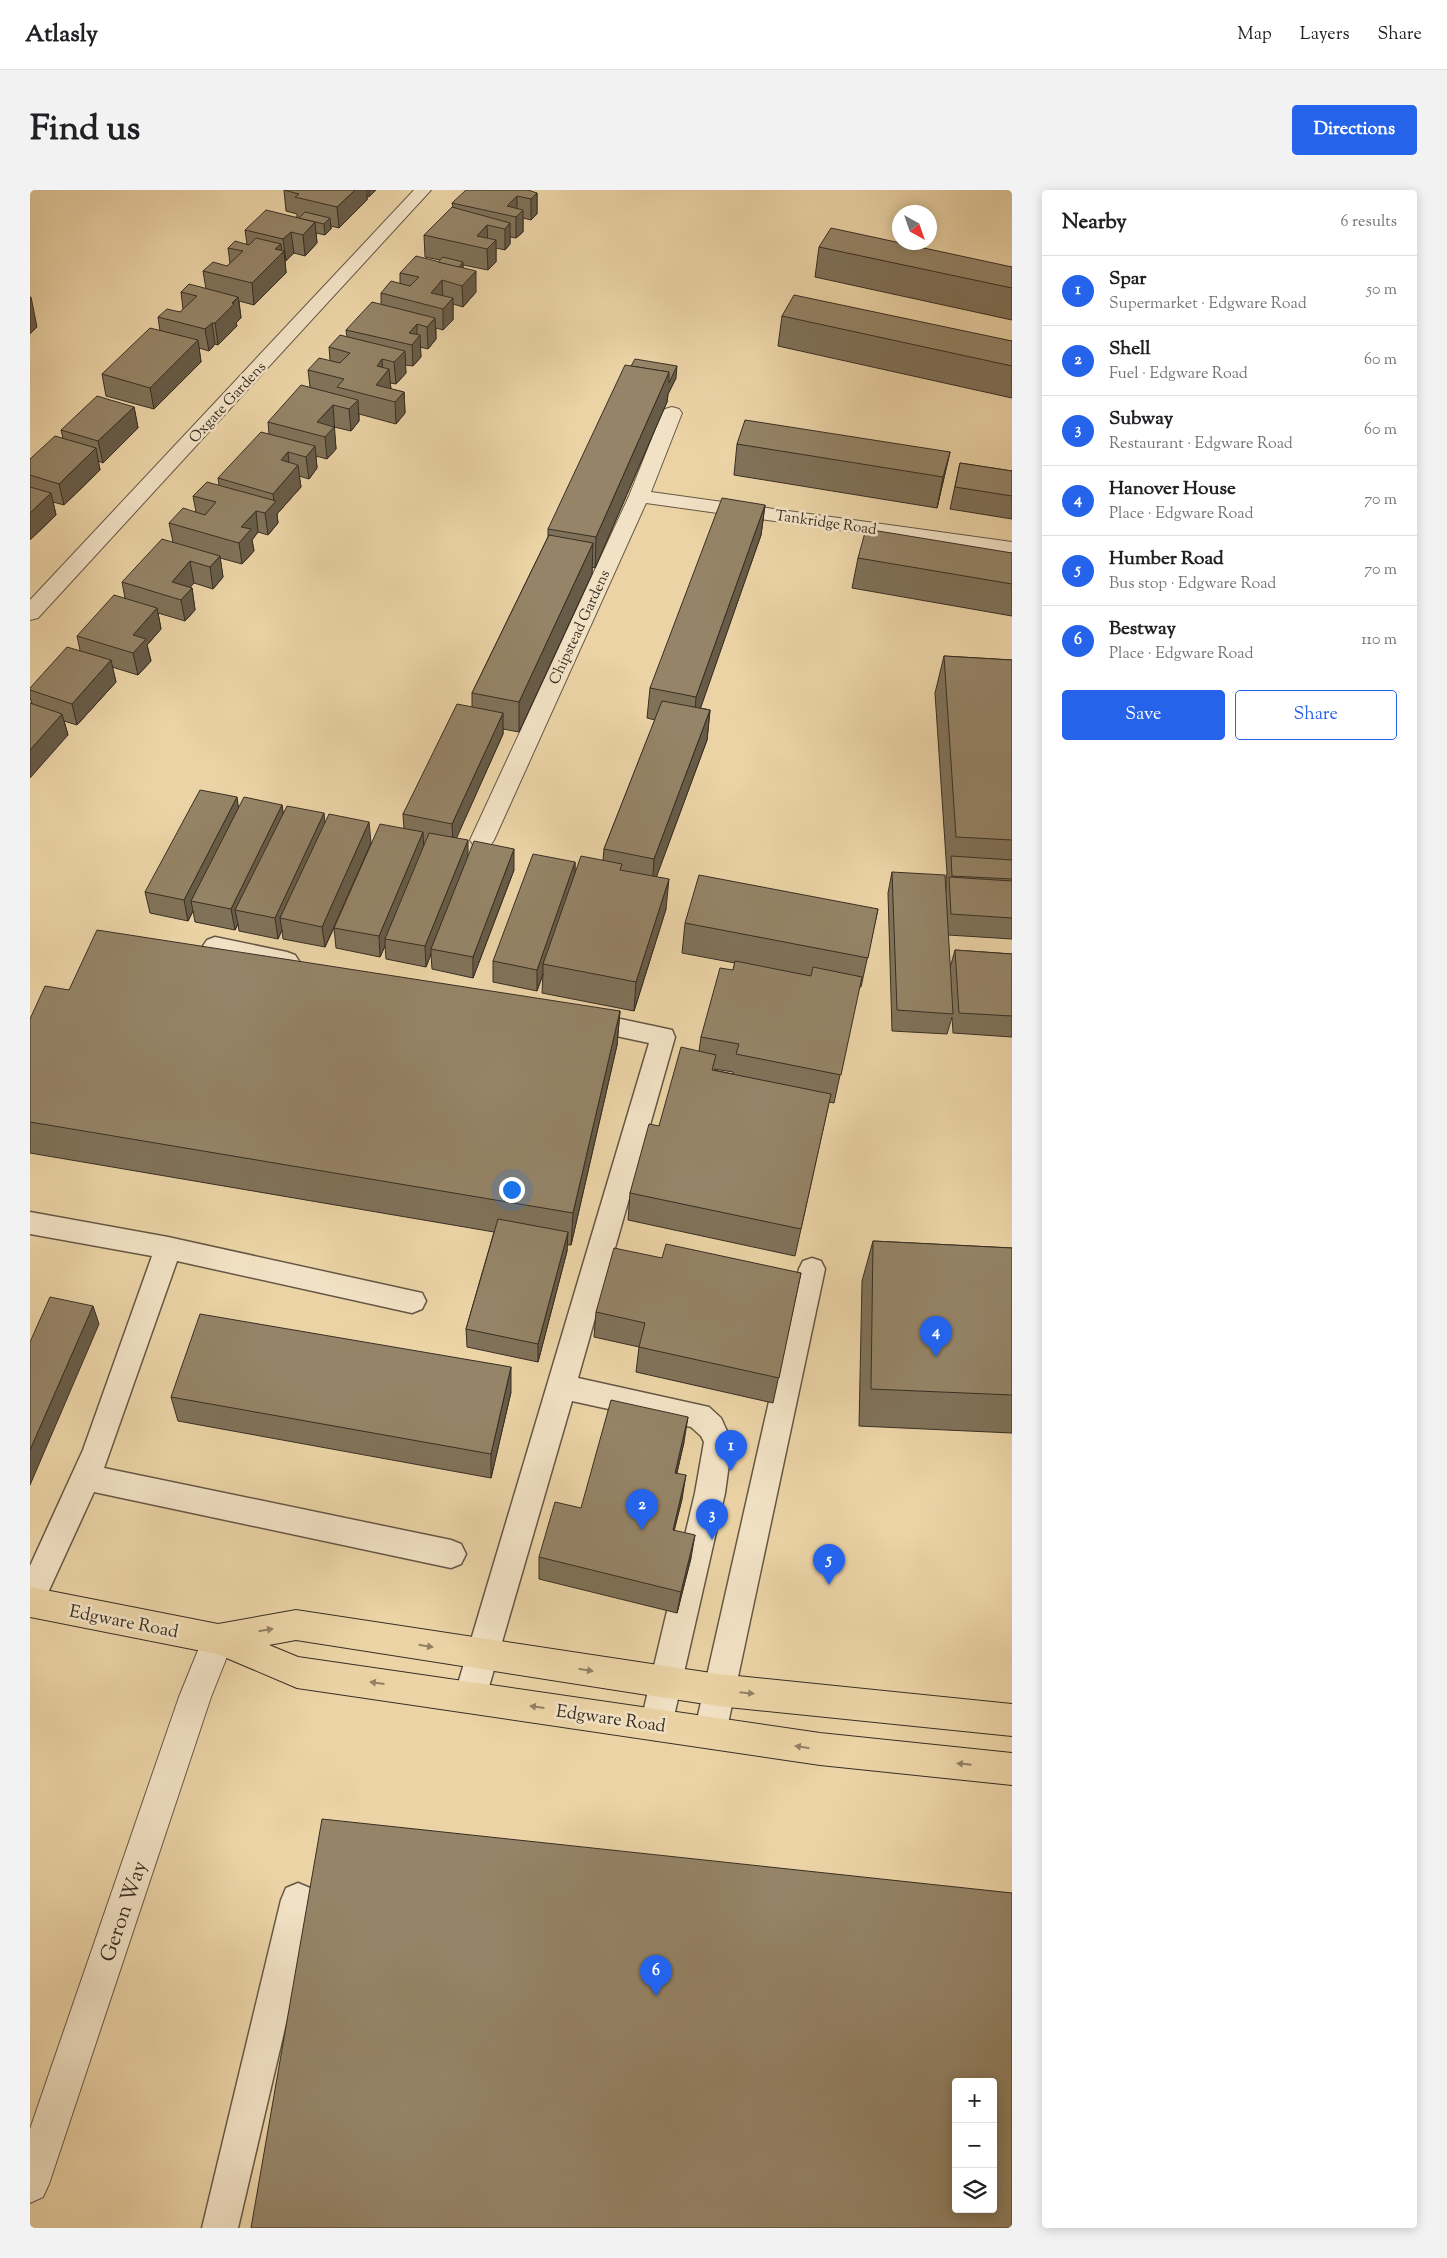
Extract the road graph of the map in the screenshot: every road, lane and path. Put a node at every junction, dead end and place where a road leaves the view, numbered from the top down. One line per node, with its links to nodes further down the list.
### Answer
1 (423, 190): 5 (street, Oxgate Gardens)
2 (672, 413): 3 (street, Chipstead Gardens)
3 (639, 496): 4 (street, Tankridge Road); 6 (street, Chipstead Gardens)
4 (1012, 548)
5 (30, 614)
6 (482, 840)
7 (215, 946): 8 (lane)
8 (312, 966)
9 (556, 1015): 14 (lane)
10 (30, 1223): 11 (lane)
11 (168, 1248): 13 (lane); 15 (lane)
12 (812, 1269): 22 (lane)
13 (412, 1301)
14 (562, 1387): 20 (lane); 21 (lane)
15 (85, 1477): 16 (lane); 17 (lane)
16 (452, 1554)
17 (30, 1598)
18 (30, 1602): 19 (main road, Edgware Road)
19 (218, 1639): 20 (main road, Edgware Road, one-way to 20); 23 (main road, Edgware Road, one-way to 19); 29 (street, Geron Way)
20 (482, 1654): 21 (main road, Edgware Road, one-way to 21); 23 (lane)
21 (666, 1682): 22 (main road, Edgware Road); 25 (lane)
22 (718, 1690): 24 (main road, Edgware Road, one-way to 24); 26 (lane)
23 (470, 1697): 25 (main road, Edgware Road, one-way to 23)
24 (1012, 1720)
25 (656, 1725): 26 (main road, Edgware Road)
26 (710, 1733): 27 (main road, Edgware Road, one-way to 26)
27 (1012, 1769)
28 (298, 1900): 30 (lane)
29 (30, 2184)
30 (220, 2228)

